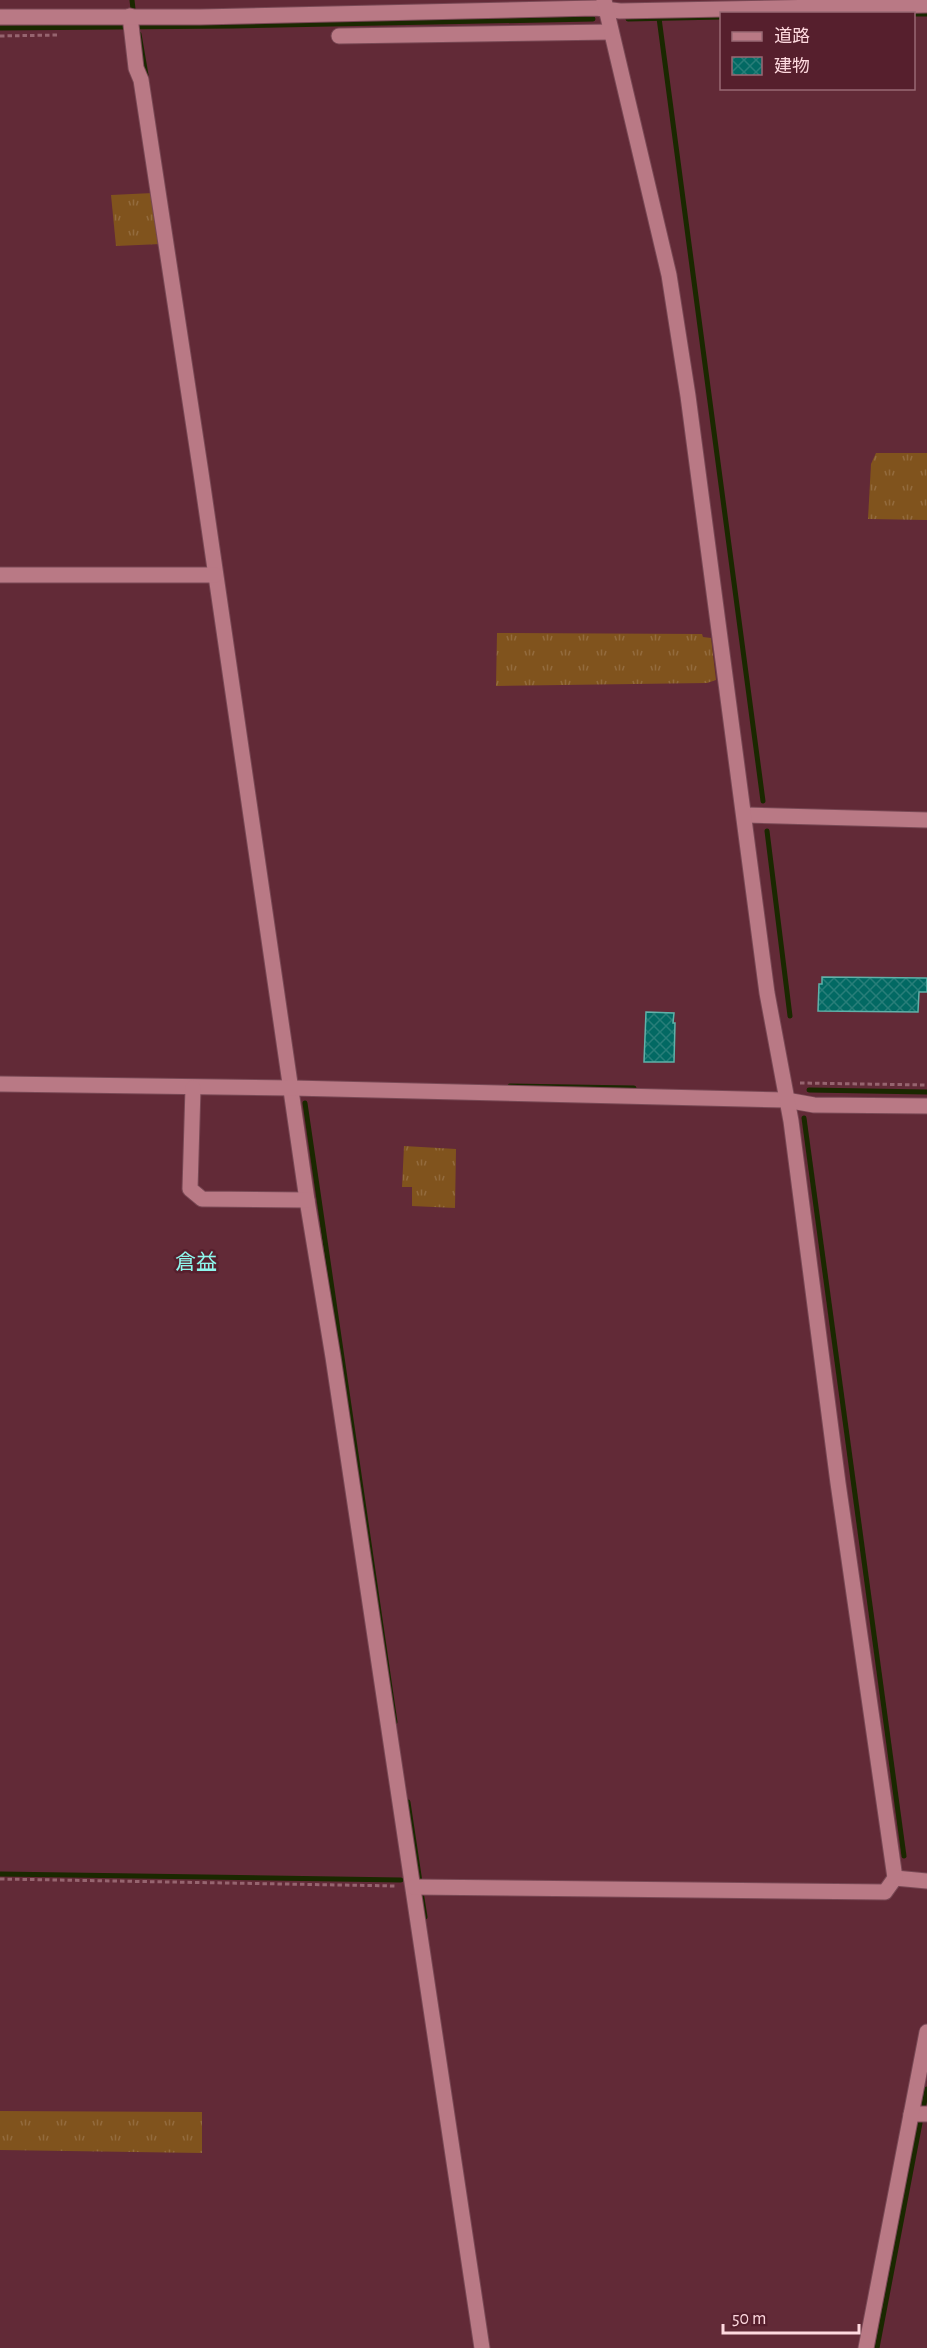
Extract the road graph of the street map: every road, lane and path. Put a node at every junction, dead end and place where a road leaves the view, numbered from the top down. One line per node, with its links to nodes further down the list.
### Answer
1 (124, 0): 5 (street)
2 (605, 5): 3 (street); 5 (street); 6 (street)
3 (927, 5)
4 (0, 17): 5 (street)
5 (130, 21): 9 (street)
6 (611, 32): 7 (street); 10 (street)
7 (339, 36)
8 (0, 575): 9 (street)
9 (215, 575): 14 (street)
10 (745, 815): 11 (street); 17 (street)
11 (927, 819)
12 (795, 1083): 15 (path)
13 (0, 1084): 16 (street)
14 (291, 1084): 16 (street); 17 (street); 19 (street)
15 (927, 1085)
16 (193, 1088): 19 (street)
17 (786, 1100): 18 (street); 20 (street)
18 (927, 1107)
19 (308, 1200): 23 (street)
20 (895, 1878): 22 (street); 23 (street)
21 (0, 1879): 23 (path)
22 (927, 1881)
23 (414, 1887): 27 (street)
24 (927, 2032): 25 (street)
25 (911, 2114): 26 (street); 28 (street)
26 (927, 2114)
27 (482, 2348)
28 (866, 2348)

